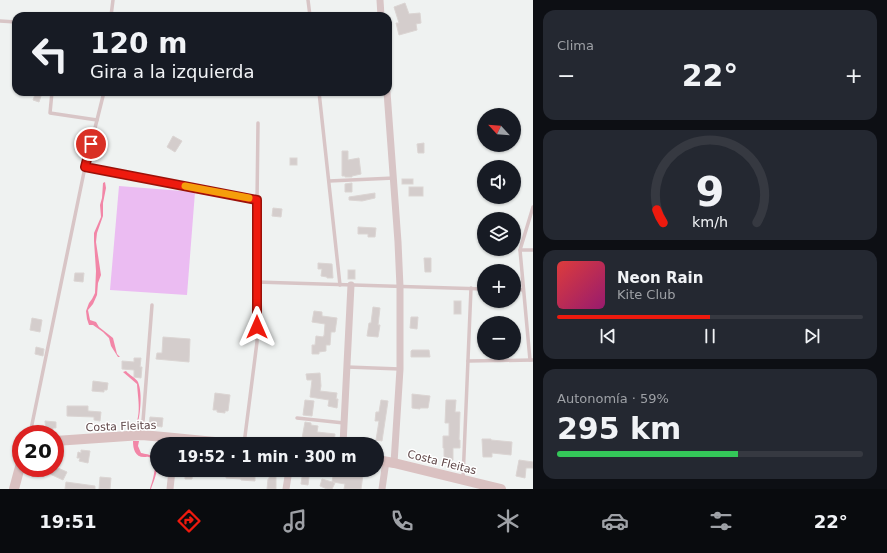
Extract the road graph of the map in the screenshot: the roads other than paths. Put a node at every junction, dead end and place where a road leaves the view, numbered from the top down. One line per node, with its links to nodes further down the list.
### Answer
1 (113, 0): 4 (lane)
2 (308, 0): 5 (lane)
3 (380, 0): 6 (street)
4 (112, 12)
5 (310, 12)
6 (381, 12)
7 (0, 21): 8 (lane)
8 (12, 22)
9 (52, 96): 13 (lane)
10 (103, 96): 13 (lane)
11 (320, 96): 17 (lane)
12 (387, 96): 16 (street)
13 (97, 120): 15 (lane)
14 (258, 123): 18 (lane)
15 (85, 167): 18 (lane); 38 (lane)
16 (394, 178): 17 (lane); 27 (street)
17 (329, 181): 25 (lane)
18 (257, 200): 24 (lane)
19 (533, 206): 20 (lane)
20 (521, 247)
21 (521, 250): 22 (lane)
22 (533, 250)
23 (520, 256): 30 (lane)
24 (256, 282): 25 (lane); 41 (lane)
25 (340, 285): 26 (lane)
26 (351, 285): 27 (lane); 34 (street)
27 (400, 287): 28 (lane); 35 (street)
28 (471, 288): 29 (lane); 33 (lane)
29 (477, 288)
30 (523, 290): 32 (lane)
31 (152, 305): 39 (lane)
32 (532, 360): 33 (lane)
33 (468, 361): 48 (lane)
34 (347, 367): 35 (lane); 37 (street)
35 (400, 369): 44 (street)
36 (297, 418): 37 (lane)
37 (344, 423): 42 (street)
38 (32, 425)
39 (142, 435): 40 (main road, Costa Fleitas); 43 (main road, Costa Fleitas)
40 (153, 437)
41 (245, 437)
42 (344, 437)
43 (64, 440)
44 (386, 461): 48 (main road, Costa Fleitas); 52 (street)
45 (17, 477): 49 (main road)
46 (171, 477): 50 (street)
47 (288, 477): 51 (street)
48 (463, 480): 53 (main road, Costa Fleitas)
49 (14, 489)
50 (170, 489)
51 (286, 489)
52 (382, 489)
53 (501, 489)

